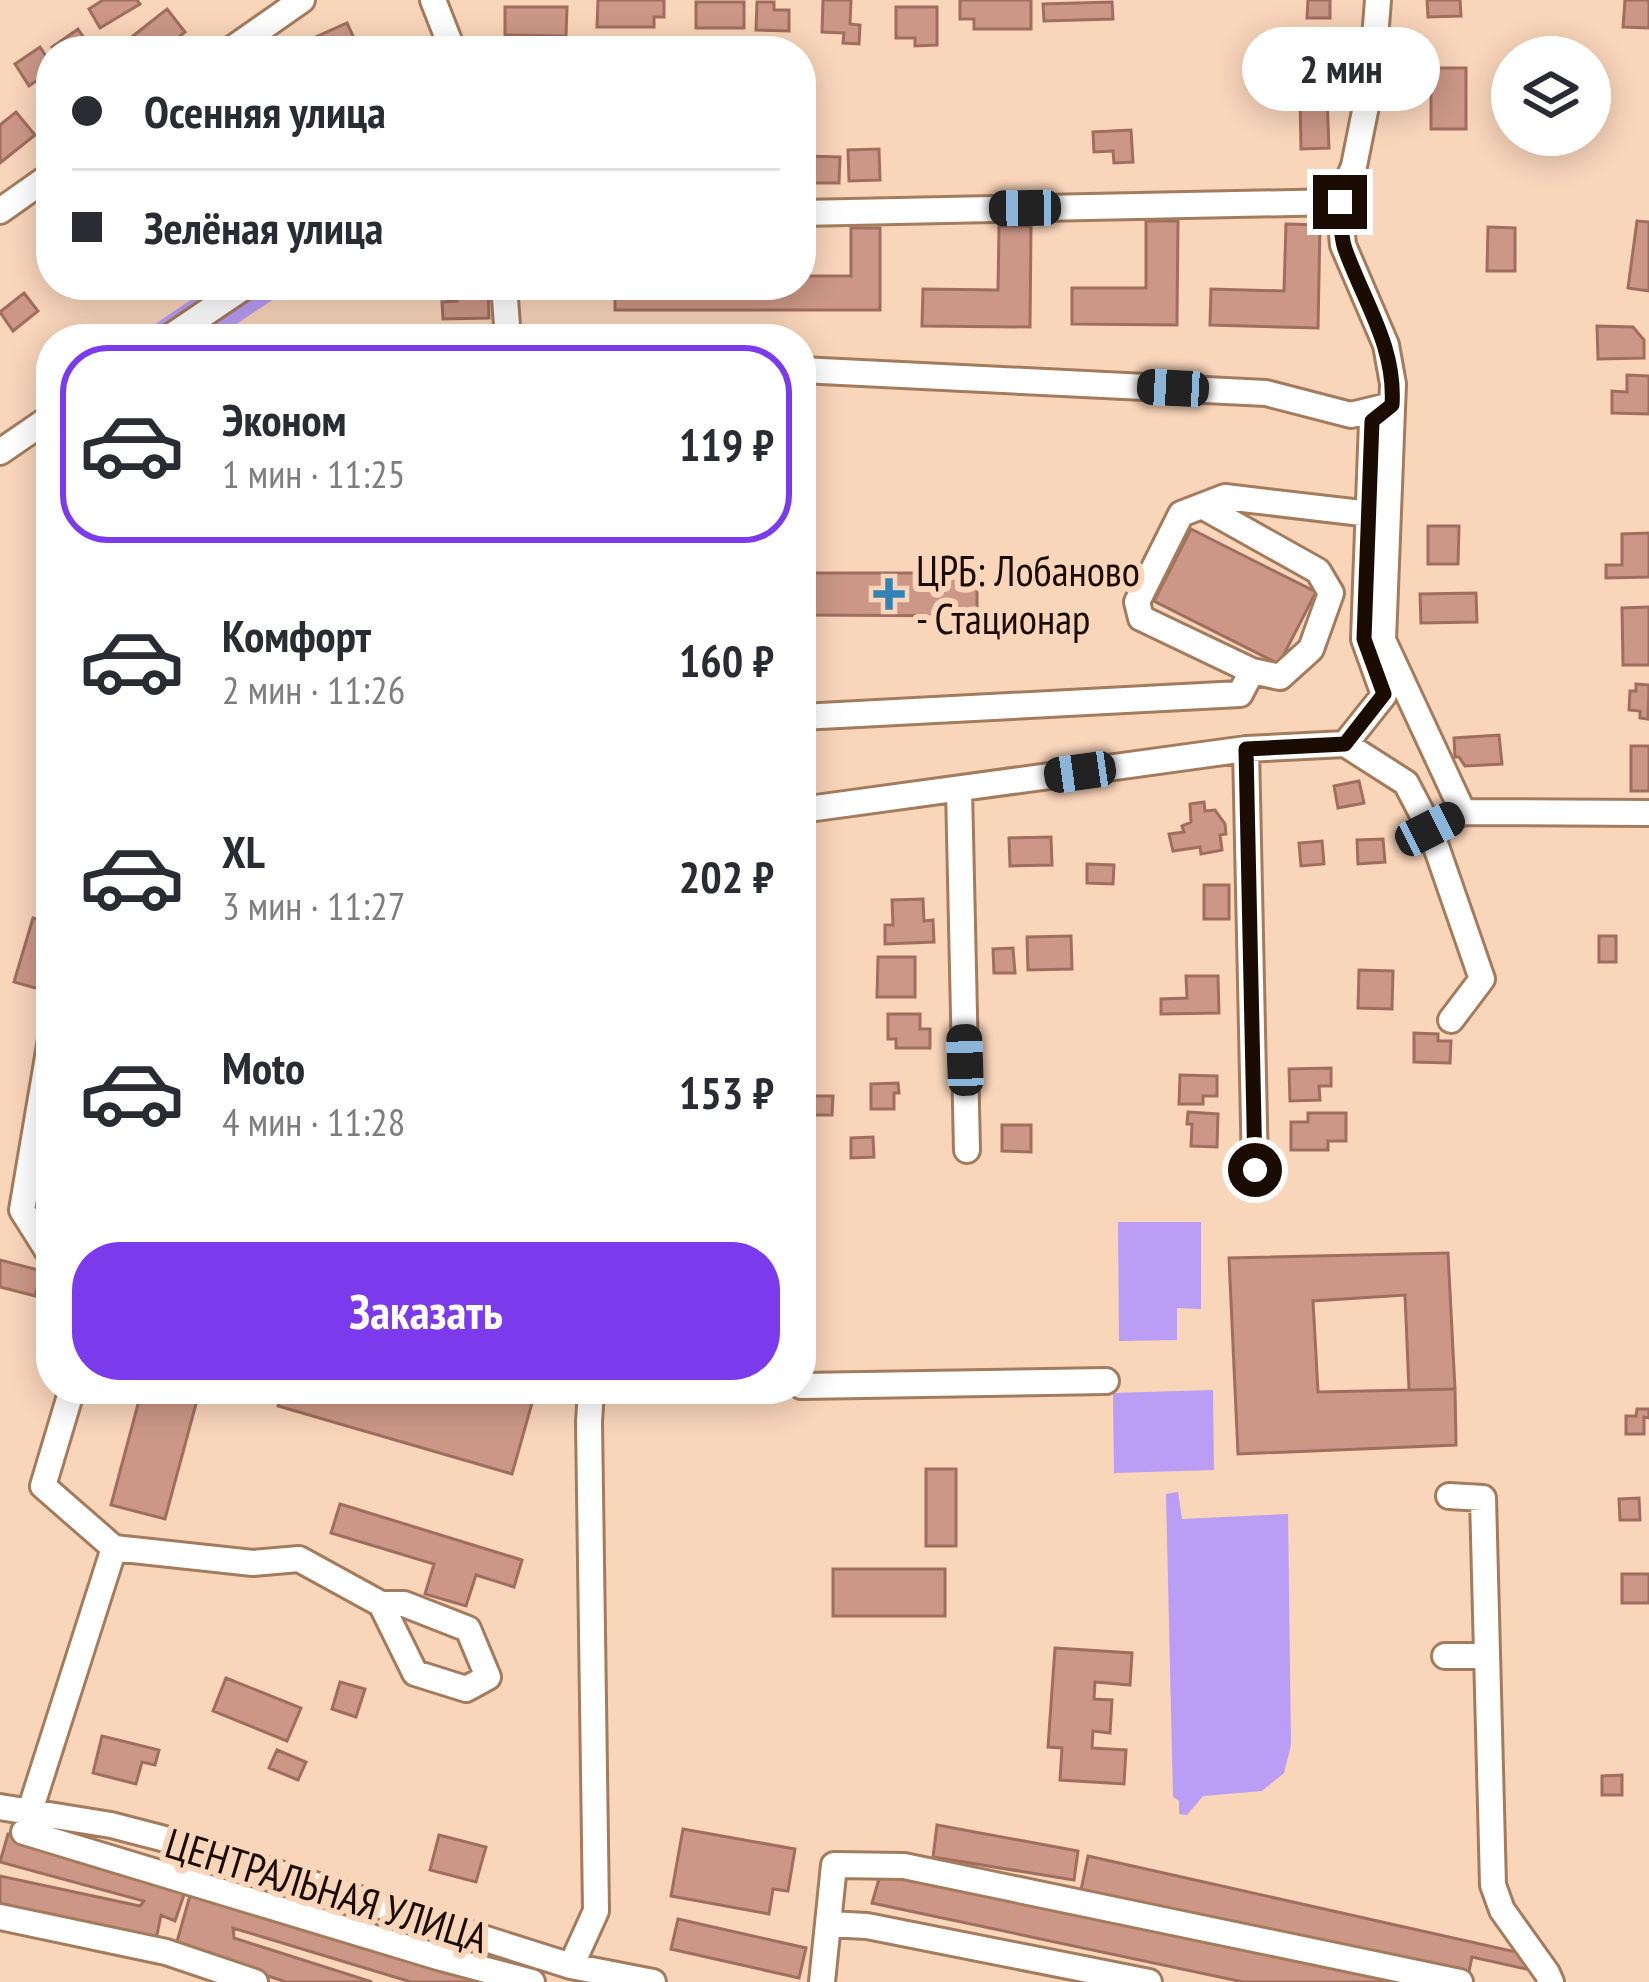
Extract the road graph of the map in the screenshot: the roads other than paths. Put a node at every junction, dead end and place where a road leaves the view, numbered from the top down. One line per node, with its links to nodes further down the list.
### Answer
1 (302, 0): 4 (street)
2 (433, 0): 5 (street)
3 (1378, 0): 7 (street)
4 (250, 36)
5 (447, 36)
6 (36, 186): 8 (street)
7 (1340, 202): 9 (street); 13 (street)
8 (0, 211)
9 (816, 213)
10 (225, 300): 11 (street)
11 (189, 324)
12 (816, 371): 13 (street)
13 (1392, 405): 17 (street)
14 (36, 427): 15 (street)
15 (0, 452)
16 (1202, 506): 17 (street); 18 (street); 18 (street)
17 (1377, 516): 20 (street); 24 (street)
18 (1252, 671): 19 (street)
19 (816, 716)
20 (1345, 744): 21 (street); 26 (street)
21 (1246, 749): 22 (street); 30 (street)
22 (959, 789): 23 (street); 29 (street)
23 (816, 808)
24 (1462, 812): 25 (street); 26 (street)
25 (1649, 813)
26 (1430, 829): 27 (street)
27 (1451, 1019)
28 (36, 1127): 31 (street)
29 (968, 1150)
30 (1255, 1170)
31 (36, 1232)
32 (1106, 1381): 33 (street)
33 (816, 1386)
34 (68, 1404): 37 (street)
35 (590, 1404): 47 (street)
36 (1449, 1496): 40 (street)
37 (114, 1548): 38 (street); 42 (street)
38 (381, 1604)
39 (1445, 1656): 40 (street)
40 (1487, 1656): 54 (street)
41 (0, 1807): 42 (street, ЦЕНТРАЛЬНАЯ УЛИЦА)
42 (27, 1822): 43 (street, ЦЕНТРАЛЬНАЯ УЛИЦА); 44 (street)
43 (192, 1846): 44 (street); 47 (street, ЦЕНТРАЛЬНАЯ УЛИЦА)
44 (187, 1881): 49 (street)
45 (0, 1917): 48 (street)
46 (828, 1924): 51 (street); 52 (street); 53 (street)
47 (561, 1970): 50 (street, ЦЕНТРАЛЬНАЯ УЛИЦА)
48 (255, 1982)
49 (532, 1982)
50 (653, 1982)
51 (822, 1982)
52 (1148, 1982)
53 (1460, 1982)
54 (1551, 1982)

